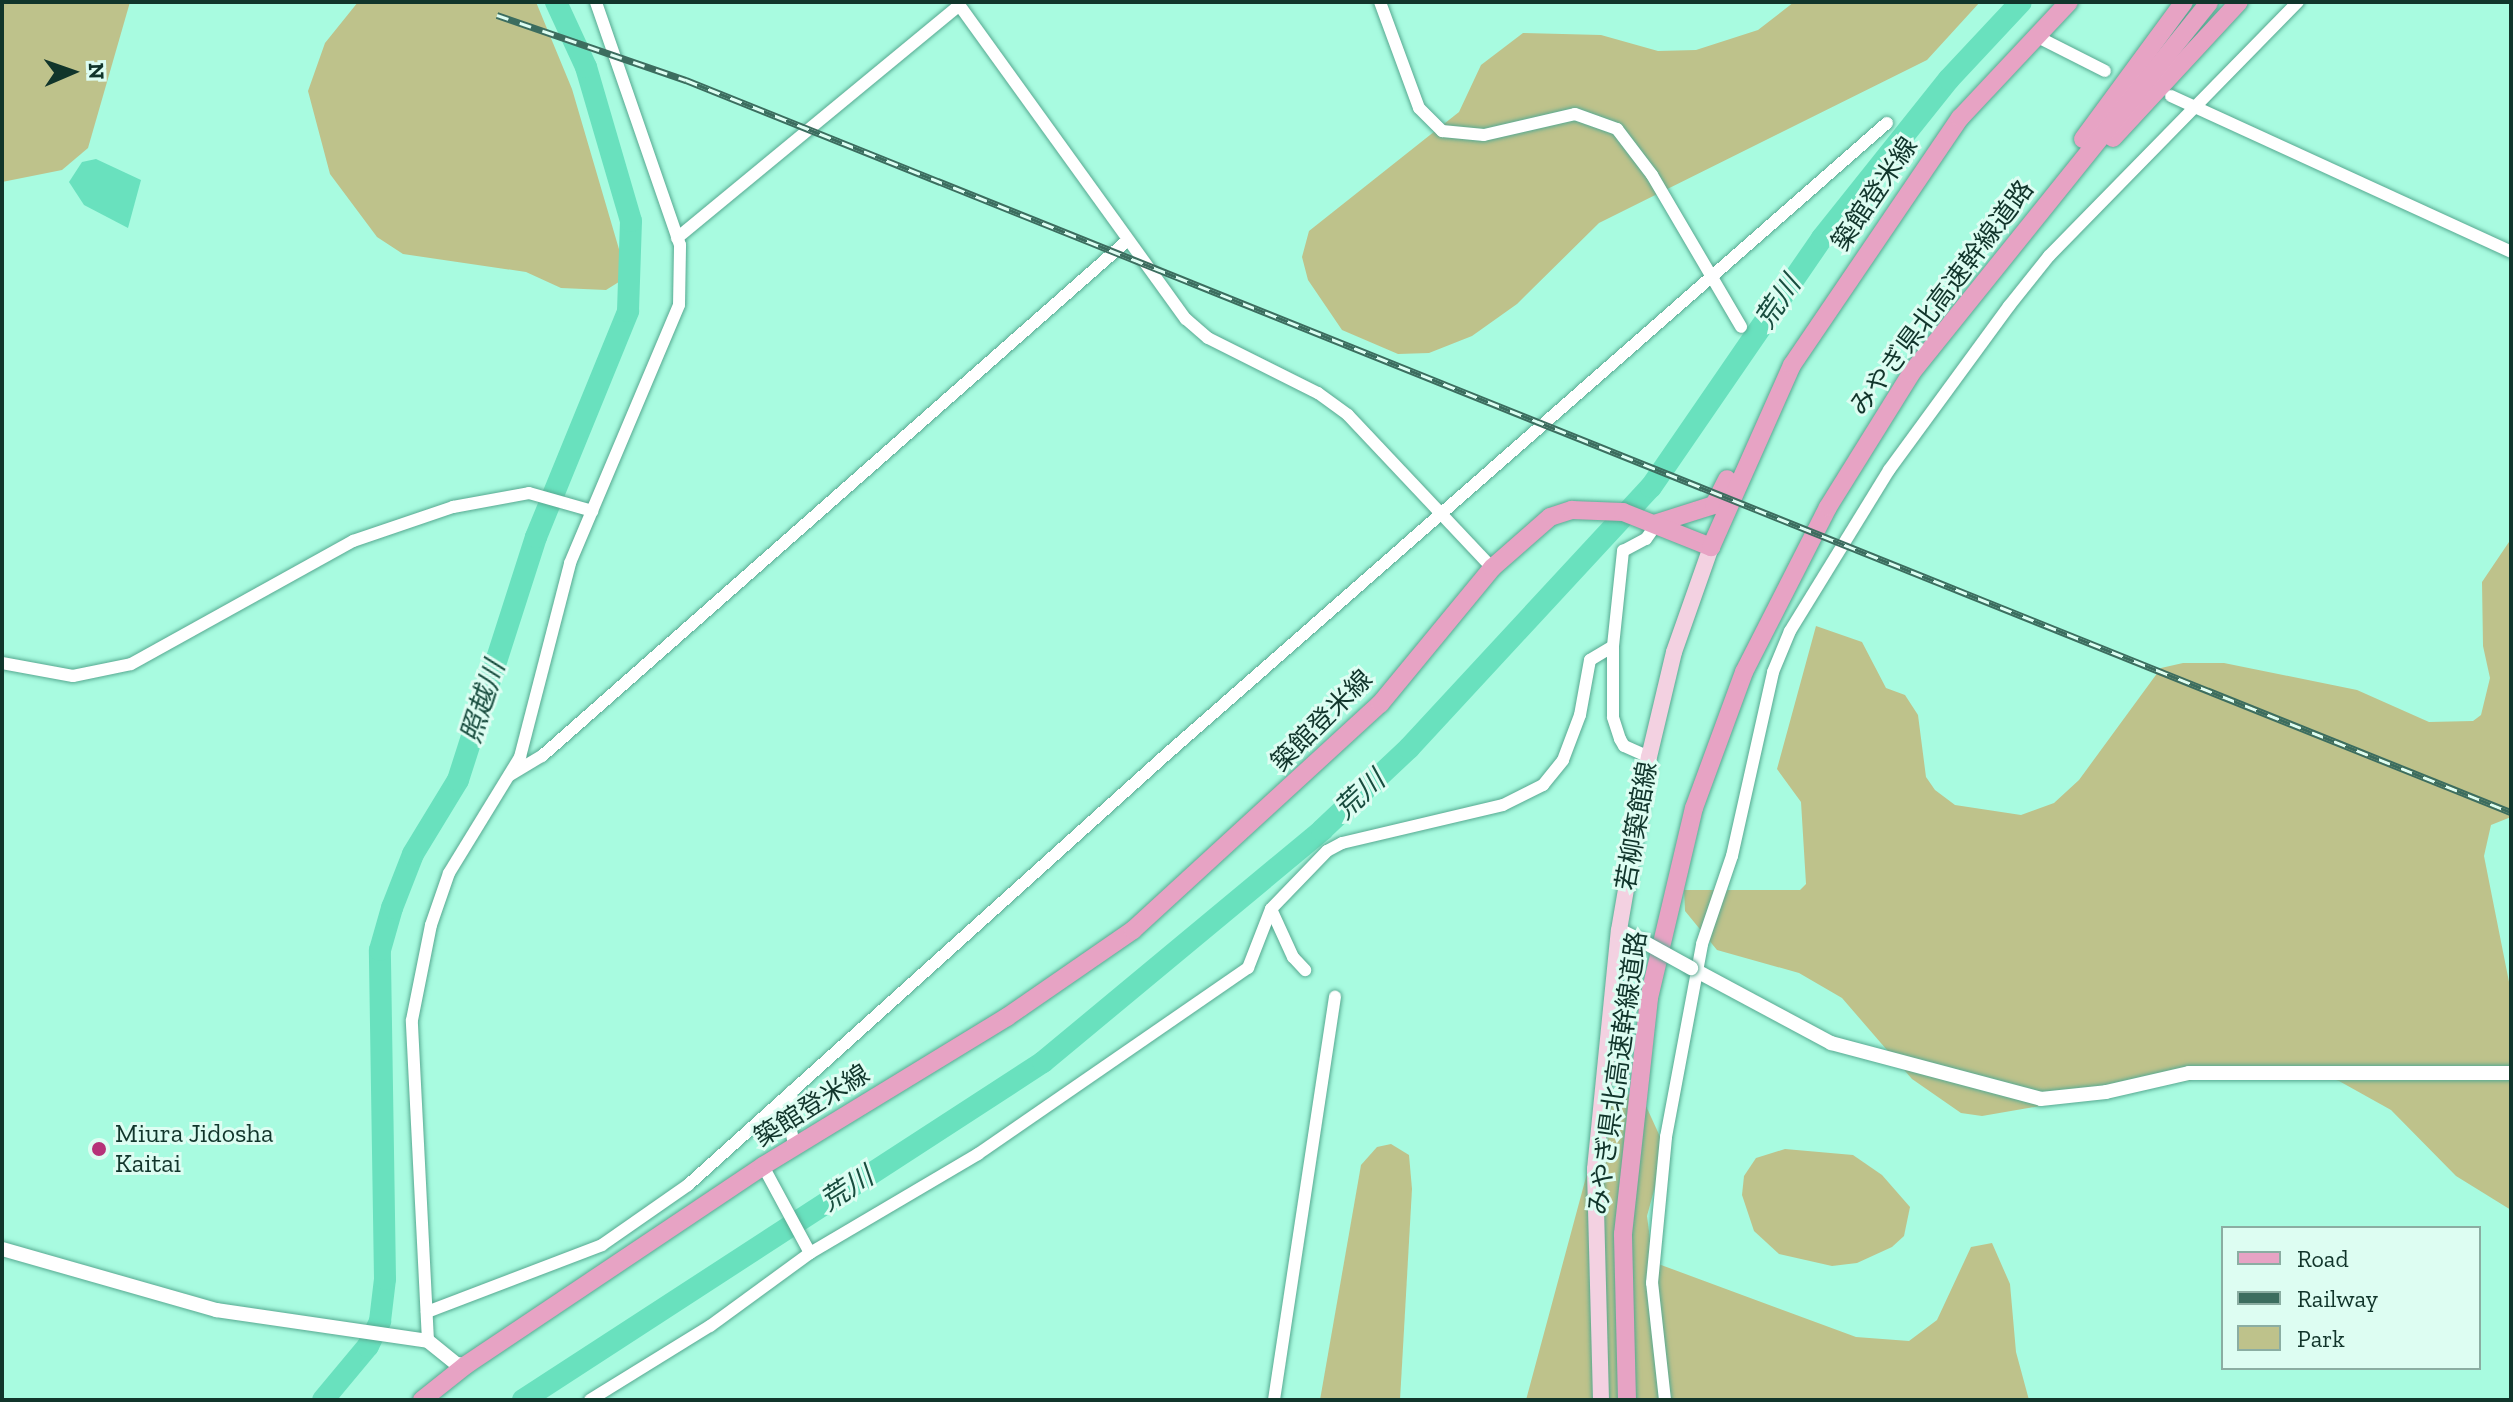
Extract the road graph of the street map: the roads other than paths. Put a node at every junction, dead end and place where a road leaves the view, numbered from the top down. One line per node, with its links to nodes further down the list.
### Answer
1 (596, 2): 14 (street)
2 (1380, 2): 17 (street)
3 (2069, 2): 9 (main road, 築館登米線)
4 (2184, 2): 18 (main road)
5 (2209, 2): 18 (main road, みやぎ県北高速幹線道路)
6 (2239, 2): 18 (main road)
7 (2298, 2): 12 (street)
8 (958, 4): 14 (street); 15 (street)
9 (2038, 37): 10 (street); 20 (main road, 築館登米線)
10 (2105, 71)
11 (2171, 96): 12 (street)
12 (2193, 107): 16 (street); 33 (street)
13 (1887, 123): 17 (street)
14 (677, 238): 21 (street)
15 (1128, 240): 22 (street); 29 (street)
16 (2511, 252)
17 (1710, 275): 19 (street); 22 (street)
18 (1964, 303): 48 (main road, みやぎ県北高速幹線道路)
19 (1741, 327)
20 (1757, 434): 23 (main road); 24 (main road, 築館登米線)
21 (592, 511): 27 (street); 29 (street)
22 (1442, 514): 25 (street); 36 (street)
23 (1653, 521): 24 (main road, 築館登米線); 25 (main road, 築館登米線); 26 (street)
24 (1711, 547): 28 (main road, 若柳築館線)
25 (1492, 568): 37 (main road, 築館登米線)
26 (1613, 646): 28 (street); 30 (street)
27 (2, 663)
28 (1649, 757): 31 (main road, 若柳築館線)
29 (507, 777): 41 (street)
30 (1271, 909): 32 (street); 39 (street)
31 (1619, 930): 33 (street, bridge); 47 (main road, 若柳築館線)
32 (1305, 970)
33 (1693, 970): 35 (street); 49 (street)
34 (1335, 997): 46 (street)
35 (2511, 1073)
36 (792, 1091): 37 (street); 41 (street)
37 (795, 1147): 38 (main road, 築館登米線)
38 (763, 1166): 39 (street); 43 (main road, 築館登米線)
39 (808, 1248): 45 (street)
40 (2, 1249): 42 (street)
41 (427, 1312): 42 (street)
42 (424, 1340): 43 (street)
43 (466, 1365): 44 (main road, 築館登米線)
44 (422, 1400)
45 (590, 1400)
46 (1274, 1400)
47 (1601, 1400)
48 (1627, 1400)
49 (1665, 1400)

